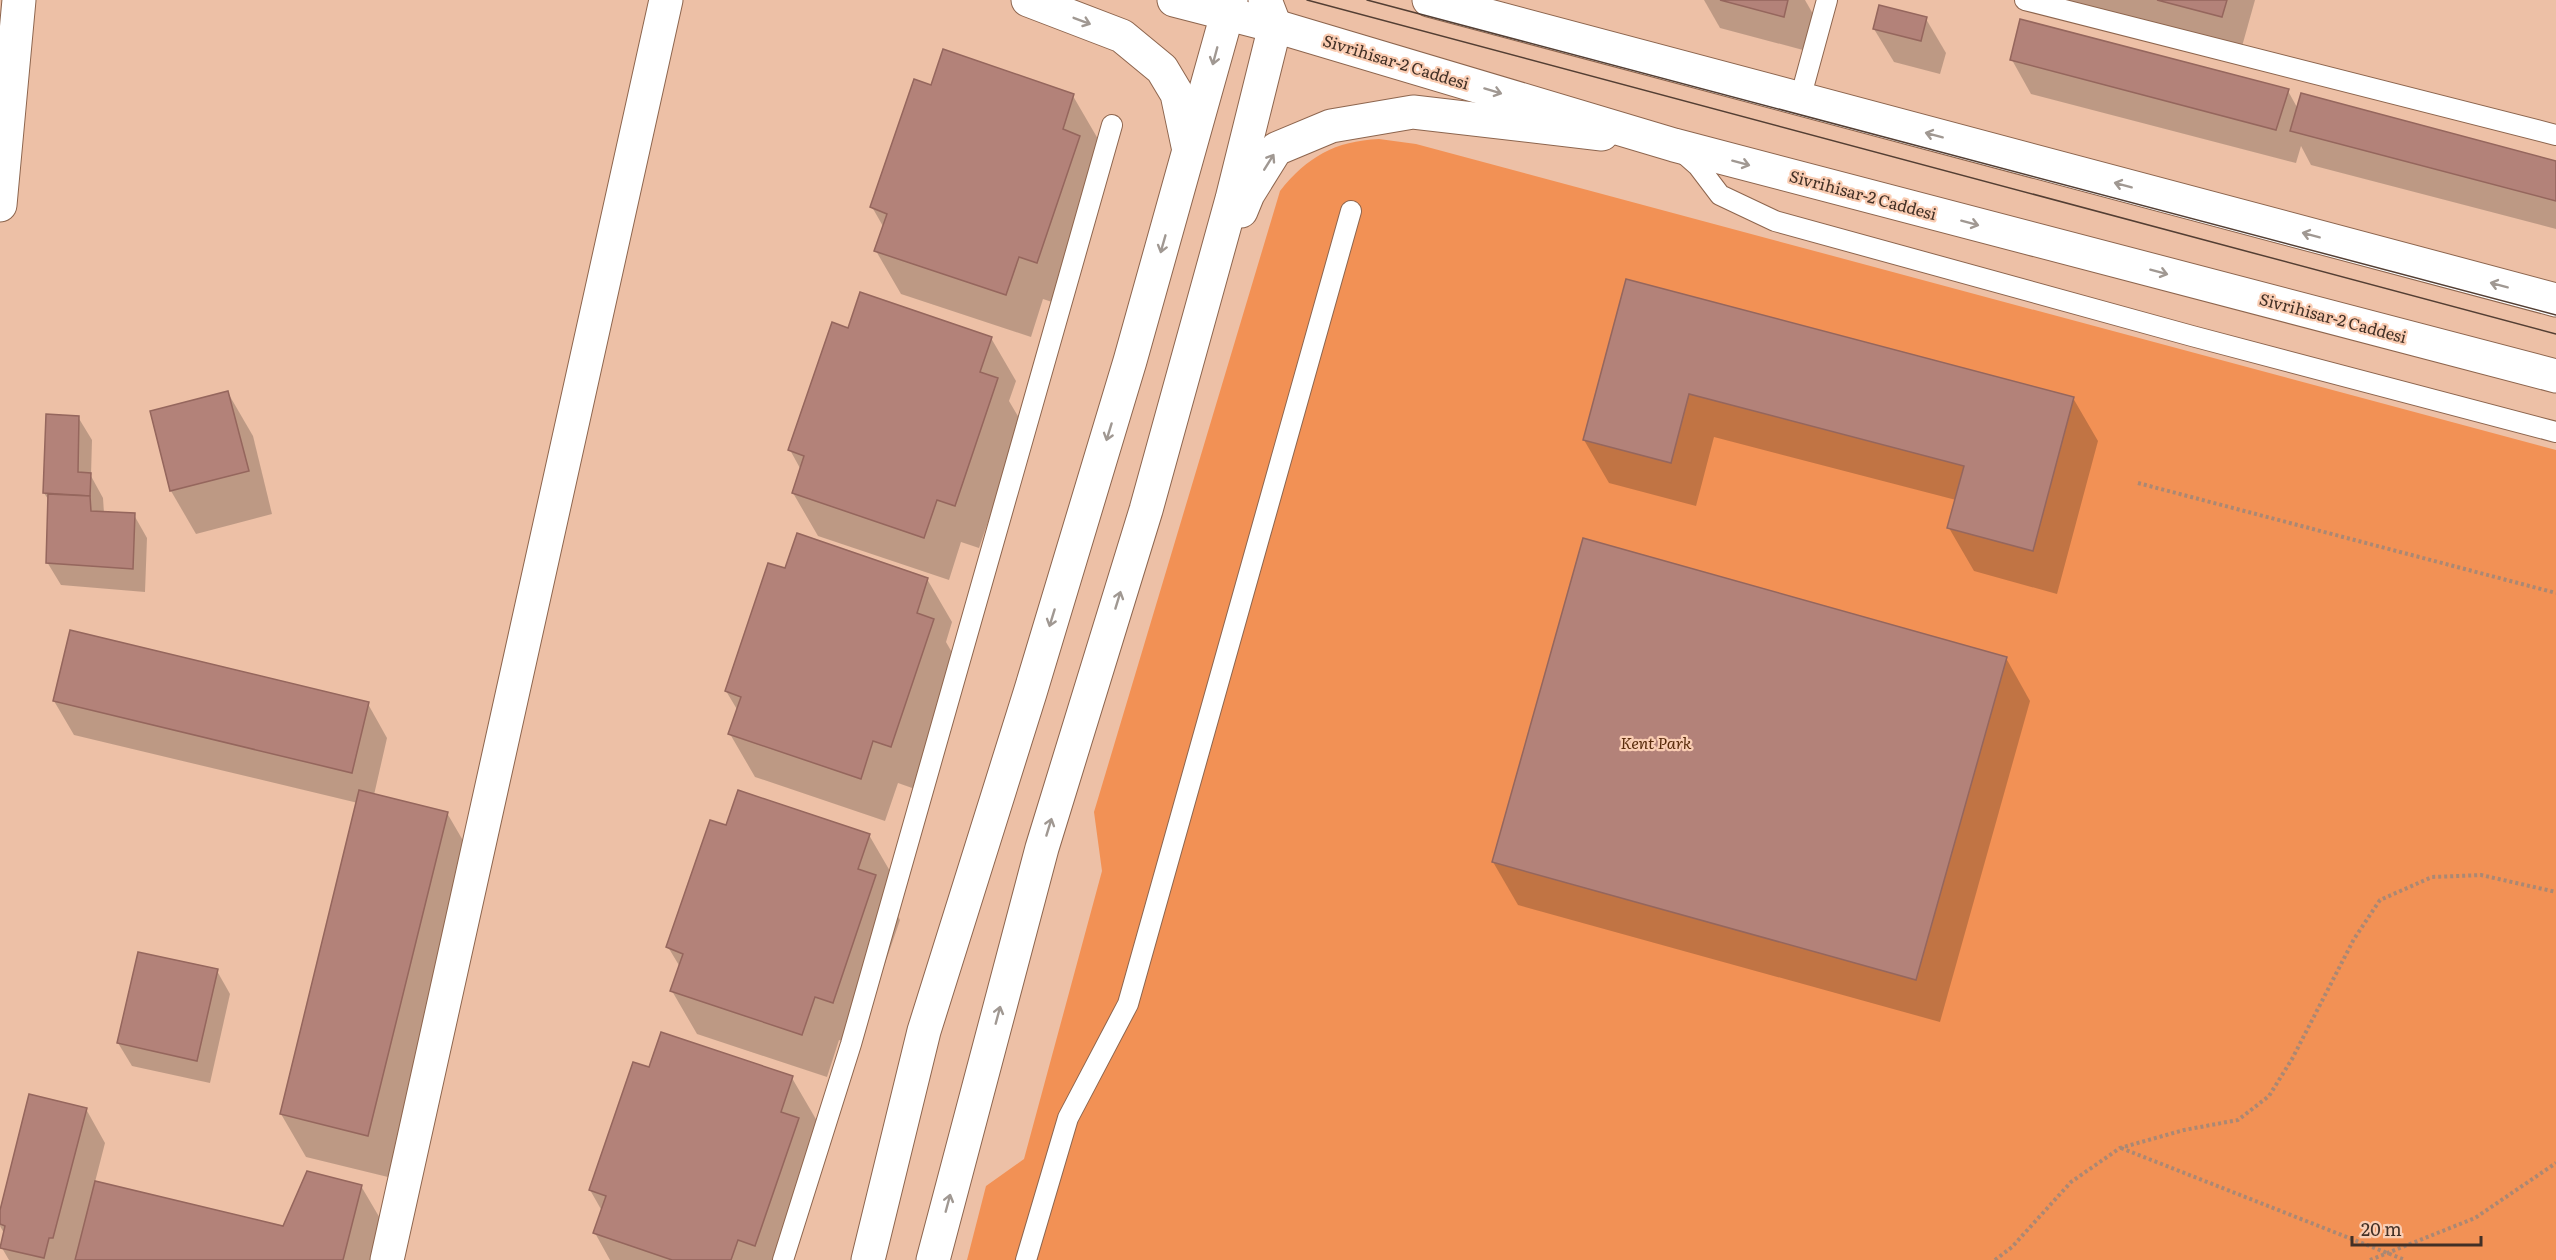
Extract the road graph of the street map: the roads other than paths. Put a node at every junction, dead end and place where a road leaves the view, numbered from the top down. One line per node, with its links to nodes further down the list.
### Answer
1 (19, 0): 15 (street)
2 (666, 0): 21 (street)
3 (1028, 0): 14 (street, one-way to 14)
4 (1174, 0): 8 (street, Sivrihisar-2 Caddesi)
5 (1429, 0): 10 (street)
6 (1827, 0): 10 (lane)
7 (2025, 0): 12 (lane)
8 (1229, 7): 9 (street, Sivrihisar-2 Caddesi); 14 (street, one-way to 14)
9 (1270, 13): 13 (street, Sivrihisar-2 Caddesi, one-way to 13); 17 (street)
10 (1800, 99): 18 (street, one-way to 10)
11 (1112, 125): 22 (lane)
12 (2556, 135)
13 (1674, 145): 17 (street, one-way to 13); 19 (street, Sivrihisar-2 Caddesi, one-way to 19); 20 (lane)
14 (1189, 152): 23 (street, one-way to 23)
15 (0, 205)
16 (1351, 211): 25 (lane)
17 (1207, 290): 24 (street, one-way to 17)
18 (2556, 300)
19 (2556, 376)
20 (2556, 432)
21 (387, 1260)
22 (783, 1260)
23 (868, 1260)
24 (933, 1260)
25 (1026, 1260)

